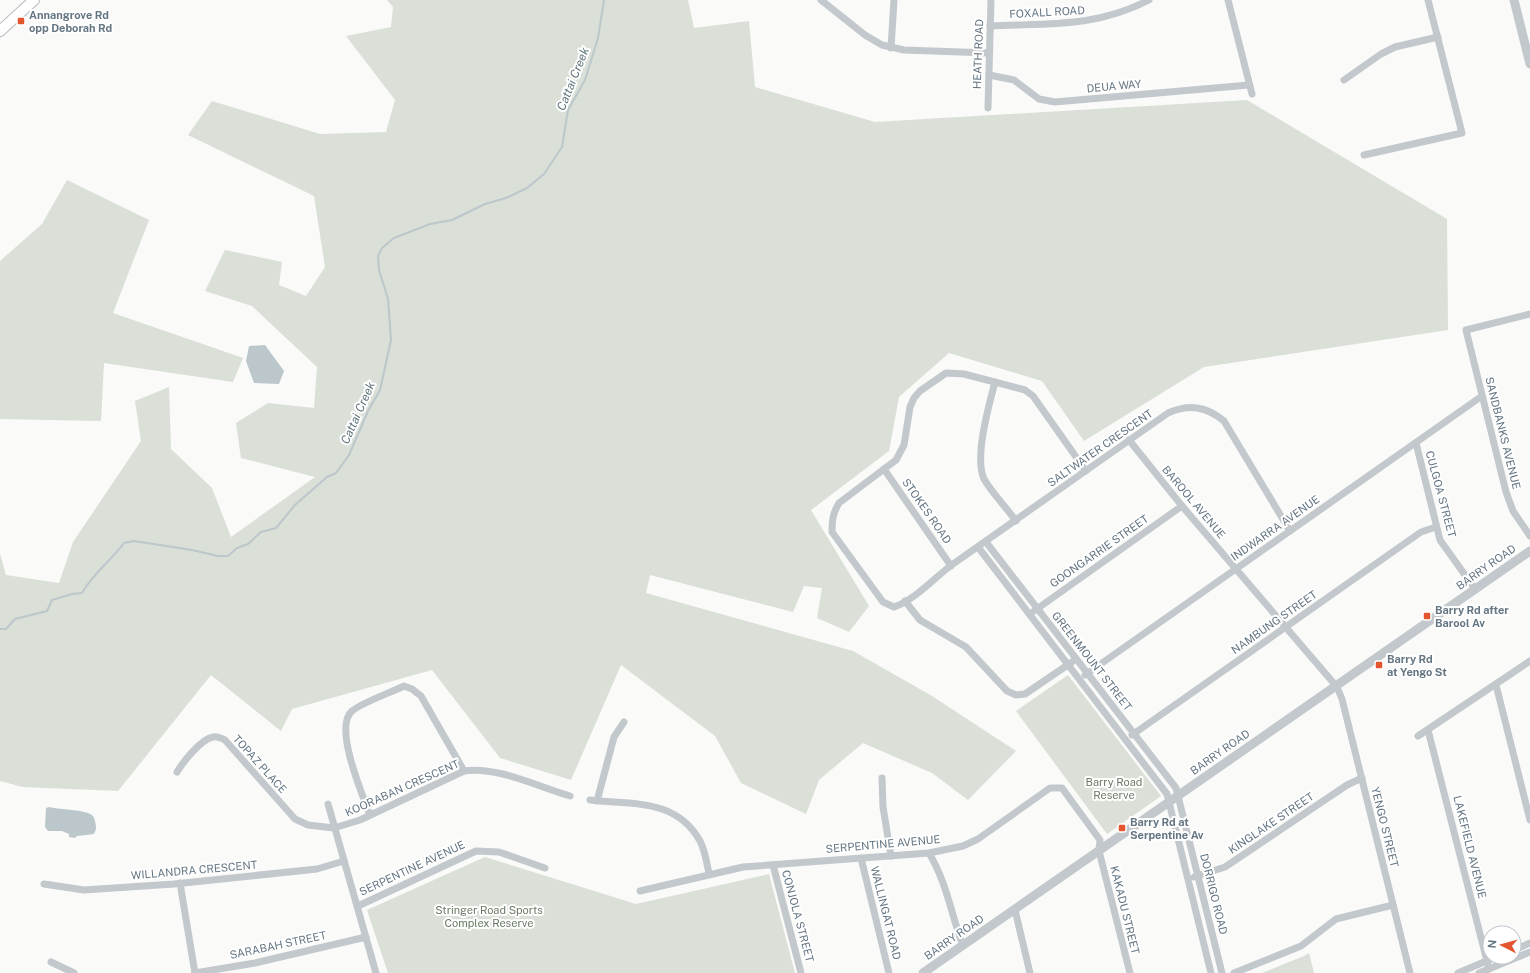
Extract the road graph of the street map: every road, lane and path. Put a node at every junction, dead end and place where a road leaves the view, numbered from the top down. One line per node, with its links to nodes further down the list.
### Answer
1 (34, 0): 10 (main road)
2 (821, 0): 12 (street)
3 (894, 0): 12 (street)
4 (991, 0): 9 (street, HEATH ROAD)
5 (1149, 0): 9 (street, FOXALL ROAD)
6 (1228, 0): 17 (street)
7 (1428, 0): 11 (street)
8 (1514, 0): 14 (street)
9 (990, 26): 13 (street, HEATH ROAD)
10 (0, 31)
11 (1438, 37): 16 (street); 20 (street)
12 (891, 48): 13 (street)
13 (989, 53): 15 (street, HEATH ROAD)
14 (1530, 64)
15 (989, 75): 17 (street, DEUA WAY); 19 (street, HEATH ROAD)
16 (1344, 80)
17 (1249, 85): 18 (street)
18 (1252, 94)
19 (988, 108)
20 (1364, 155)
21 (1530, 314): 23 (street, SANDBANKS AVENUE)
22 (995, 382): 26 (street); 27 (street); 29 (street)
23 (1482, 396): 25 (street, INDWARRA AVENUE); 32 (street, SANDBANKS AVENUE)
24 (1129, 440): 27 (street, SALTWATER CRESCENT); 28 (street, BAROOL AVENUE); 31 (street, SALTWATER CRESCENT)
25 (1416, 443): 30 (street, CULGOA STREET); 31 (street, INDWARRA AVENUE)
26 (884, 469): 36 (street, STOKES ROAD); 39 (street, SALTWATER CRESCENT)
27 (1086, 471): 29 (street, SALTWATER CRESCENT)
28 (1182, 506): 37 (street, BAROOL AVENUE); 40 (street, GOONGARRIE STREET)
29 (1016, 521): 33 (street, SALTWATER CRESCENT)
30 (1436, 527): 38 (street, CULGOA STREET); 42 (street, NAMBUNG STREET)
31 (1290, 531): 37 (street, INDWARRA AVENUE)
32 (1530, 536)
33 (986, 542): 34 (street, SALTWATER CRESCENT); 40 (street, GREENMOUNT STREET)
34 (978, 547): 36 (street, SALTWATER CRESCENT); 41 (street, GREENMOUNT STREET)
35 (1530, 551): 38 (street, BARRY ROAD)
36 (951, 566): 39 (street, SALTWATER CRESCENT)
37 (1237, 568): 42 (street, BAROOL AVENUE); 46 (street, INDWARRA AVENUE)
38 (1475, 590): 49 (street, BARRY ROAD)
39 (905, 601): 45 (street)
40 (1037, 609): 41 (street, GOONGARRIE STREET); 43 (street, GREENMOUNT STREET)
41 (1029, 615): 45 (street, GREENMOUNT STREET)
42 (1285, 627): 49 (street, BAROOL AVENUE); 52 (street, NAMBUNG STREET)
43 (1076, 659): 45 (street); 46 (street, GREENMOUNT STREET)
44 (1530, 661): 48 (street)
45 (1069, 664): 47 (street, GREENMOUNT STREET)
46 (1088, 673): 47 (street, INDWARRA AVENUE); 52 (street, GREENMOUNT STREET)
47 (1080, 678): 54 (street, GREENMOUNT STREET)
48 (1496, 685): 51 (street); 63 (street)
49 (1337, 686): 58 (street, YENGO STREET); 60 (street, BARRY ROAD)
50 (624, 722): 72 (street)
51 (1428, 730): 53 (street); 82 (street, LAKEFIELD AVENUE)
52 (1135, 734): 54 (street, NAMBUNG STREET); 60 (street, GREENMOUNT STREET)
53 (1418, 736)
54 (1127, 739): 60 (street, GREENMOUNT STREET)
55 (464, 771): 59 (street, KOORABAN CRESCENT); 62 (street, KOORABAN CRESCENT); 62 (street)
56 (177, 772): 64 (street, TOPAZ PLACE)
57 (882, 778): 67 (street)
58 (1362, 778): 73 (street, KINGLAKE STREET); 79 (street, YENGO STREET)
59 (570, 796)
60 (1174, 799): 65 (street, BARRY ROAD); 73 (street, DORRIGO ROAD); 74 (street, DORRIGO ROAD)
61 (328, 804): 64 (street)
62 (370, 815): 64 (street, KOORABAN CRESCENT)
63 (1530, 820)
64 (334, 828): 69 (street)
65 (1099, 852): 66 (street, SERPENTINE AVENUE); 80 (street, BARRY ROAD); 96 (street, KAKADU STREET)
66 (929, 853): 67 (street, SERPENTINE AVENUE); 83 (street)
67 (891, 856): 68 (street, SERPENTINE AVENUE)
68 (861, 858): 70 (street, SERPENTINE AVENUE); 93 (street, WALLINGAT ROAD)
69 (344, 861): 75 (street, WILLANDRA CRESCENT); 78 (street)
70 (773, 865): 72 (street, SERPENTINE AVENUE); 92 (street, CONJOLA STREET)
71 (546, 868): 78 (street, SERPENTINE AVENUE)
72 (709, 874): 77 (street, SERPENTINE AVENUE)
73 (1198, 876): 74 (street, KINGLAKE STREET); 98 (street, DORRIGO ROAD)
74 (1188, 878): 97 (street, DORRIGO ROAD)
75 (180, 883): 76 (street, WILLANDRA CRESCENT); 90 (street)
76 (44, 884)
77 (640, 891)
78 (358, 906): 81 (street)
79 (1393, 906): 99 (street); 100 (street, YENGO STREET)
80 (1014, 910): 83 (street, BARRY ROAD); 95 (street)
81 (366, 937): 90 (street, SARABAH STREET); 91 (street)
82 (1482, 941)
83 (963, 946): 94 (street, BARRY ROAD)
84 (1530, 952): 88 (street)
85 (51, 962): 89 (street)
86 (1482, 963): 101 (street)
87 (1488, 965): 88 (street, LAKEFIELD AVENUE)
88 (1489, 969): 102 (street)
89 (74, 973)
90 (195, 973)
91 (376, 973)
92 (801, 973)
93 (889, 973)
94 (924, 973)
95 (1030, 973)
96 (1130, 973)
97 (1211, 973)
98 (1222, 973)
99 (1234, 973)
100 (1410, 973)
101 (1458, 973)
102 (1479, 973)

